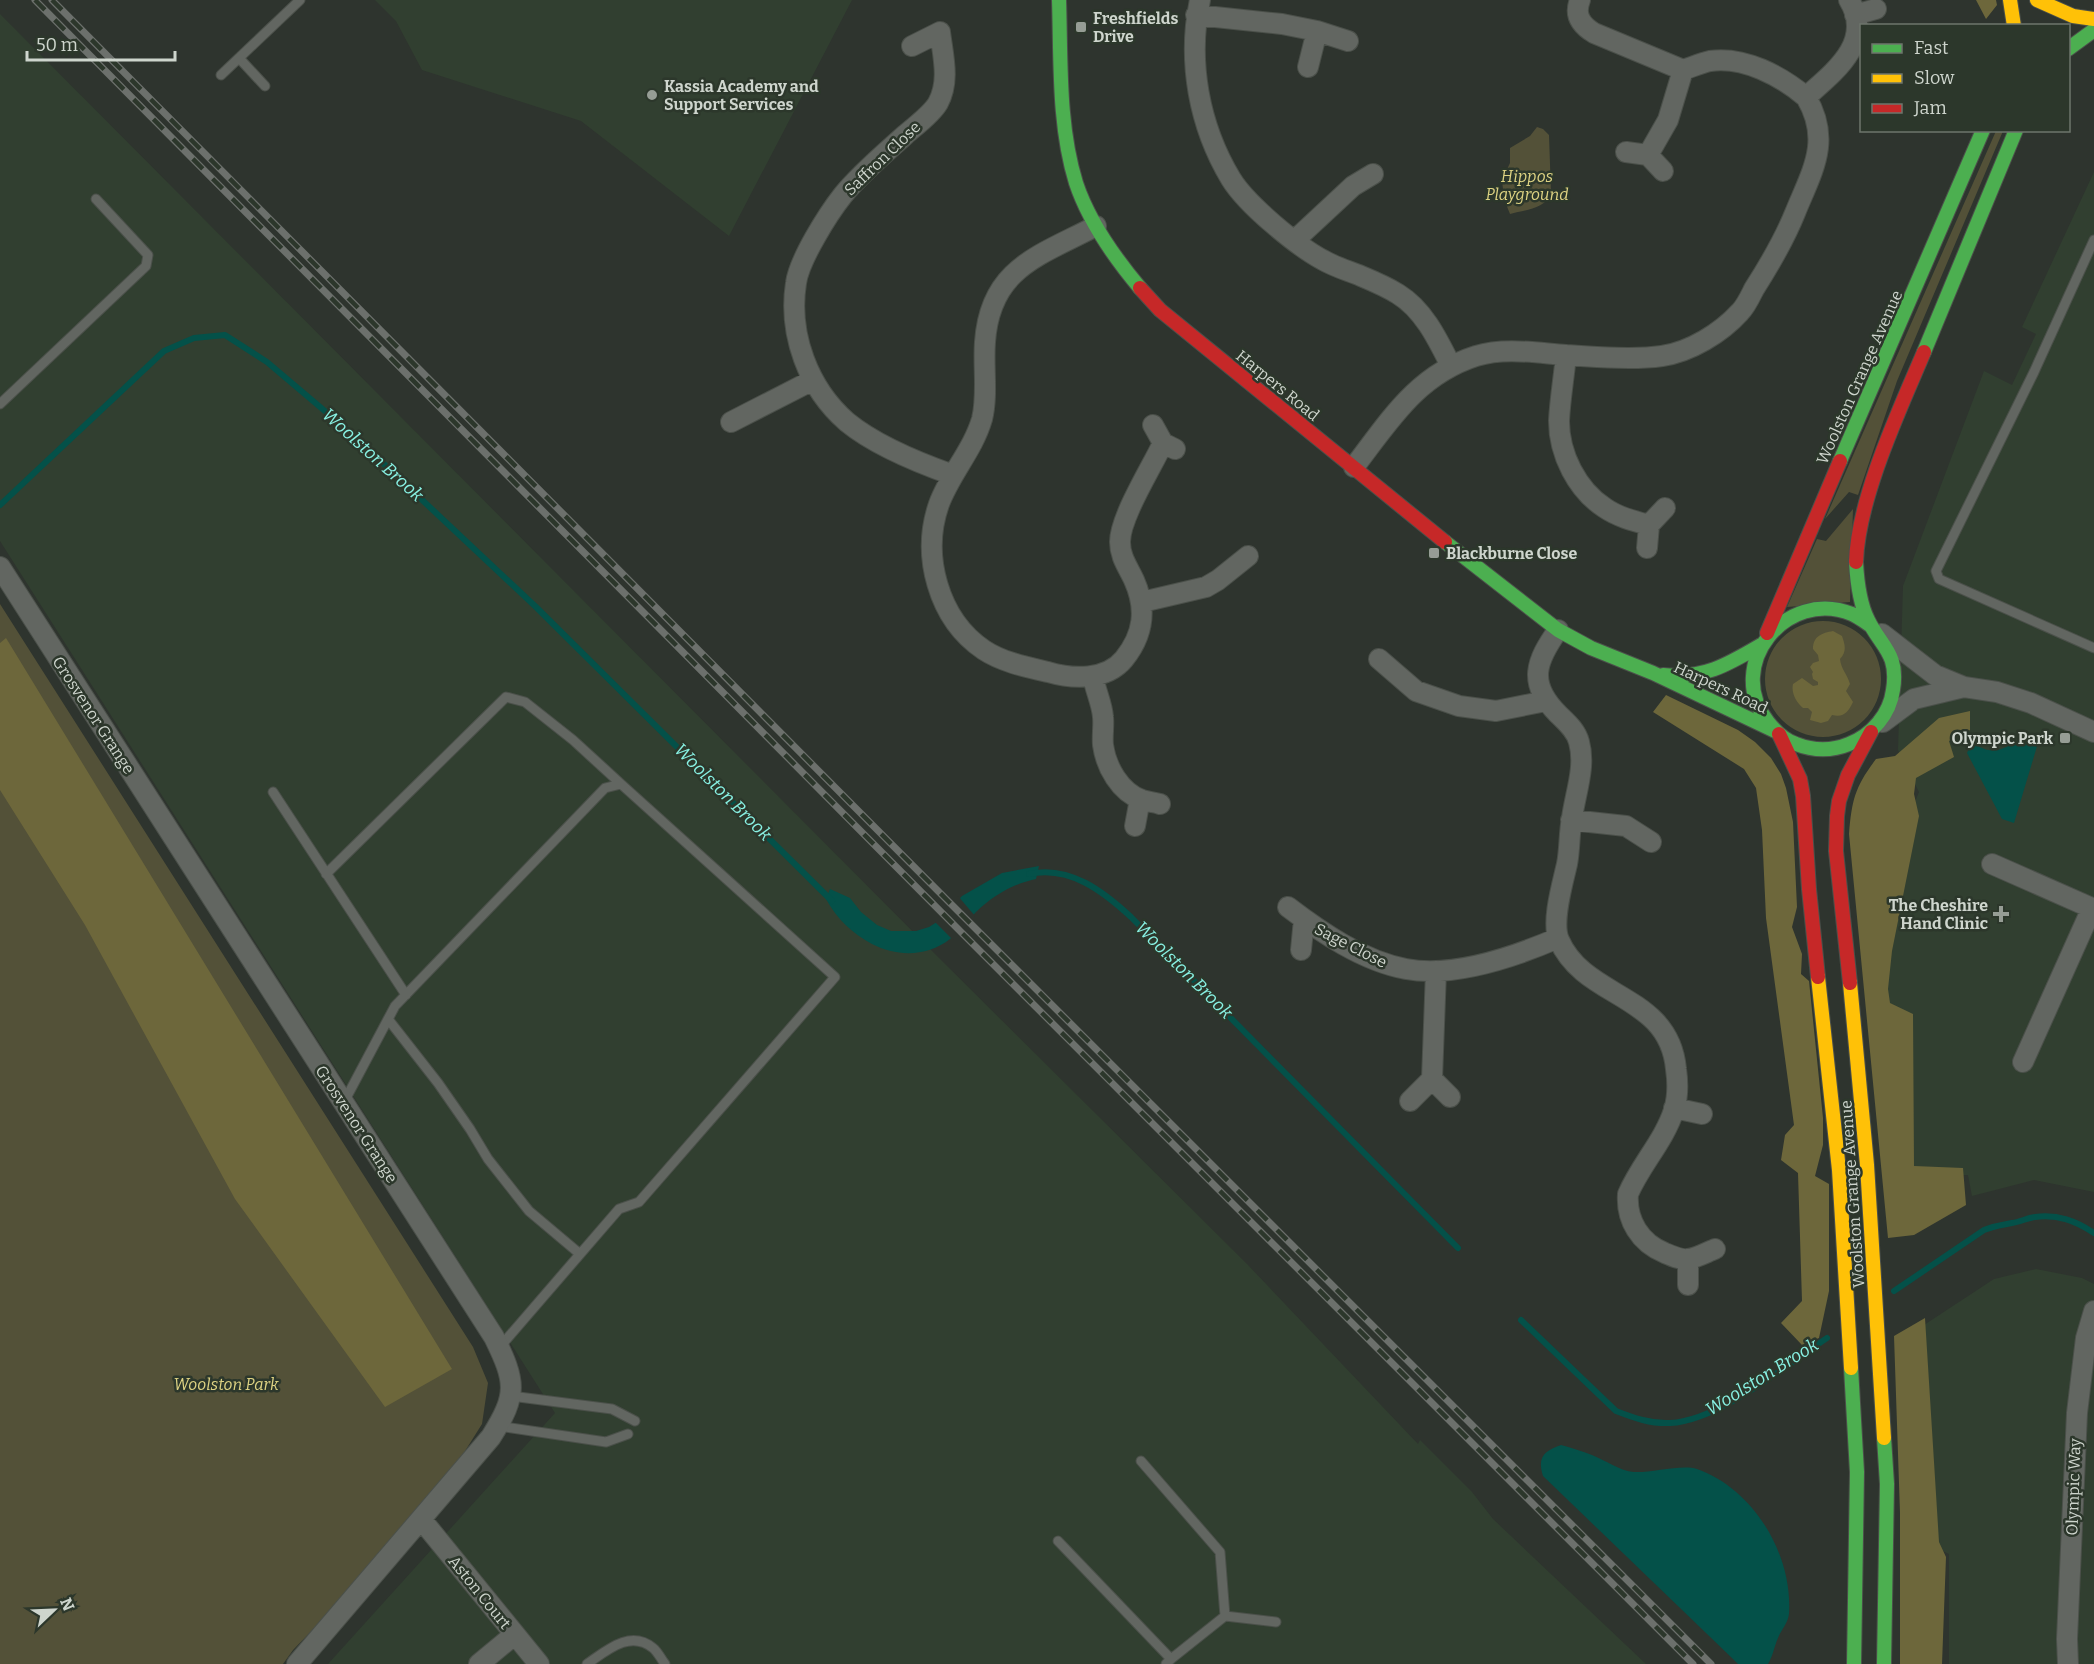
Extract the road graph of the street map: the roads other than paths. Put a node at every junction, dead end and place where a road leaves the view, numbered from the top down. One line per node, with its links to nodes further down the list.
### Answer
1 (300, 0): 16 (lane)
2 (1059, 0): 29 (main road, Harpers Road)
3 (1580, 0): 18 (street)
4 (2010, 0): 10 (main road)
5 (2037, 0): 9 (main road)
6 (1198, 7): 11 (street); 30 (street)
7 (1852, 7): 8 (street); 21 (street)
8 (1876, 9)
9 (2094, 19)
10 (2014, 24)
11 (1317, 30): 13 (street); 17 (street)
12 (2094, 30): 15 (main road)
13 (1348, 41)
14 (912, 46): 34 (street, Saffron Close)
15 (2070, 48)
16 (239, 58): 19 (lane); 20 (lane)
17 (1308, 67)
18 (1683, 70): 21 (street); 25 (street)
19 (221, 75)
20 (266, 86)
21 (1806, 97): 32 (street)
22 (1982, 132): 48 (main road, Woolston Grange Avenue)
23 (2015, 132): 46 (main road)
24 (1626, 152): 25 (street)
25 (1648, 155): 26 (street)
26 (1663, 171)
27 (1373, 174): 30 (street)
28 (96, 198): 35 (lane)
29 (1096, 226): 38 (main road, Harpers Road); 39 (street)
30 (1295, 240): 33 (street)
31 (2094, 240): 49 (lane)
32 (1566, 355): 33 (street); 41 (street)
33 (1451, 366): 38 (street)
34 (813, 380): 36 (street); 39 (street, Saffron Close)
35 (0, 404)
36 (731, 423)
37 (1153, 424): 45 (street)
38 (1354, 467): 47 (main road, Harpers Road)
39 (952, 475): 52 (street)
40 (1665, 508): 41 (street)
41 (1649, 525): 42 (street)
42 (1647, 548)
43 (1250, 554): 45 (street)
44 (0, 567): 77 (street, Grosvenor Grange)
45 (1142, 602): 52 (street)
46 (1873, 628): 48 (main road); 53 (street); 55 (main road)
47 (1558, 630): 51 (main road, Harpers Road); 54 (street)
48 (1763, 641): 51 (main road, Harpers Road); 57 (main road)
49 (2094, 648)
50 (1379, 660): 54 (street)
51 (1653, 673): 57 (main road, Harpers Road)
52 (1093, 676): 60 (street)
53 (1964, 687): 55 (street); 56 (street)
54 (1546, 701): 62 (street)
55 (1873, 730): 57 (main road); 104 (main road, Woolston Grange Avenue)
56 (2094, 732)
57 (1777, 733): 103 (main road, Woolston Grange Avenue)
58 (621, 784): 66 (lane); 71 (lane); 81 (lane)
59 (273, 792): 66 (lane)
60 (1140, 799): 61 (street); 63 (street)
61 (1160, 804)
62 (1571, 820): 64 (street); 68 (street)
63 (1135, 826)
64 (1651, 842)
65 (1992, 864): 67 (street)
66 (326, 874): 71 (lane)
67 (2093, 909): 73 (street)
68 (1558, 938): 70 (street, Sage Close); 78 (street)
69 (1301, 950): 70 (street, Sage Close)
70 (1436, 971): 74 (street)
71 (406, 995): 72 (lane)
72 (388, 1019): 77 (lane); 81 (lane)
73 (2023, 1062)
74 (1432, 1079): 75 (street); 76 (street)
75 (1450, 1097)
76 (1410, 1101)
77 (344, 1104): 85 (street, Grosvenor Grange)
78 (1674, 1107): 79 (street); 82 (street)
79 (1702, 1114)
80 (1715, 1249): 82 (street)
81 (580, 1254): 85 (lane)
82 (1688, 1259): 83 (street)
83 (1688, 1285)
84 (2094, 1311): 86 (street, Olympic Way)
85 (499, 1348): 87 (street, Grosvenor Grange)
86 (2088, 1367): 105 (street, Olympic Way)
87 (511, 1396): 88 (lane); 89 (street)
88 (635, 1421)
89 (498, 1426): 90 (lane); 92 (street)
90 (628, 1434)
91 (1141, 1461): 94 (lane)
92 (421, 1520): 96 (street, Aston Court); 98 (street)
93 (1058, 1541): 97 (lane)
94 (1225, 1616): 95 (lane); 97 (lane)
95 (1276, 1622)
96 (514, 1635): 99 (street); 100 (street, Aston Court)
97 (1168, 1662)
98 (297, 1664)
99 (479, 1664)
100 (539, 1664)
101 (587, 1664): 102 (lane)
102 (665, 1664)
103 (1854, 1664)
104 (1884, 1664)
105 (2068, 1664)

